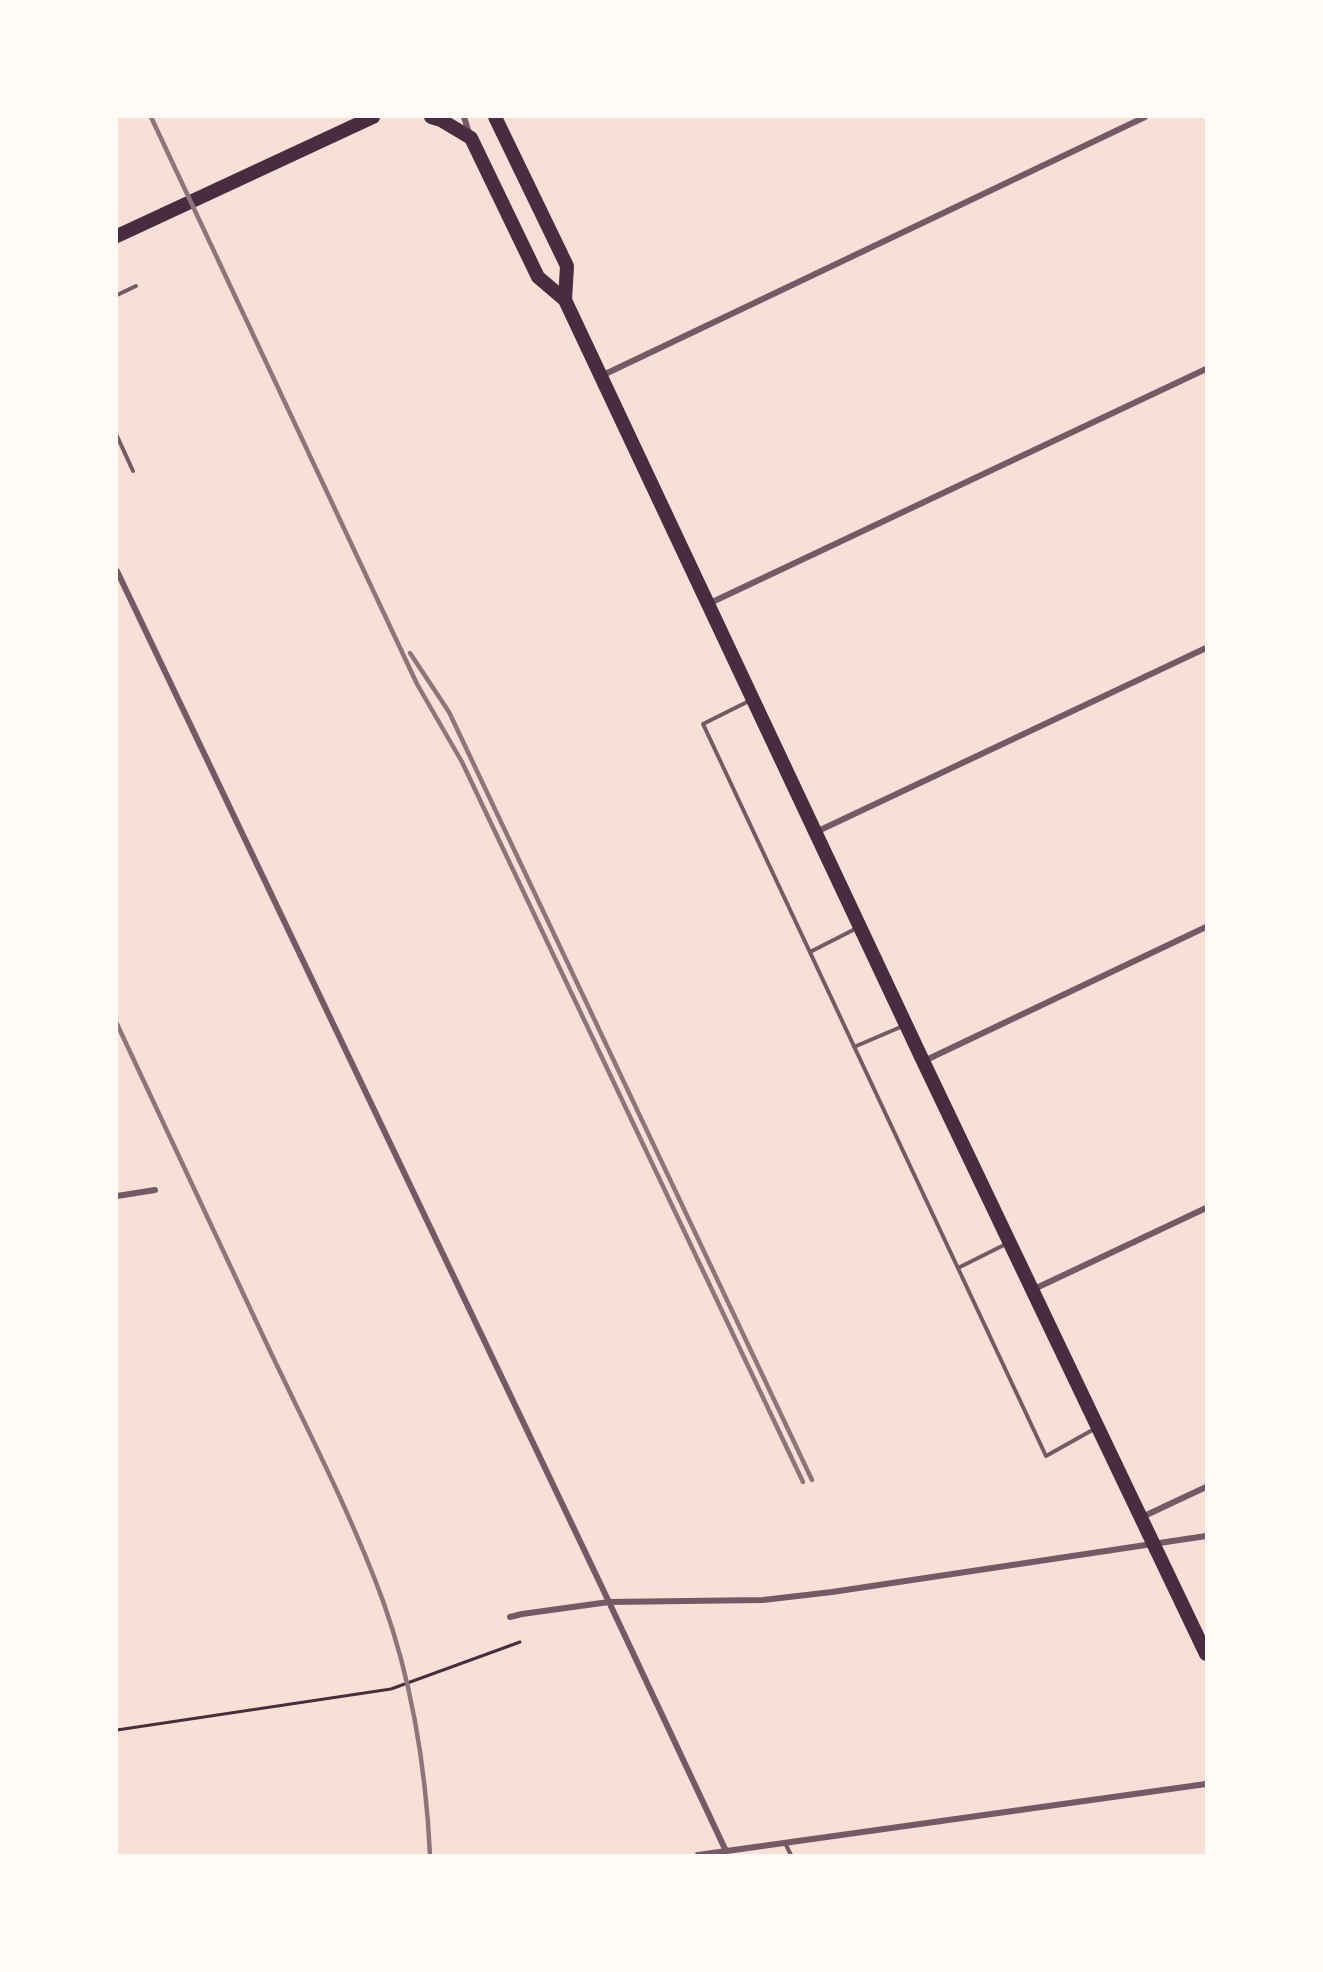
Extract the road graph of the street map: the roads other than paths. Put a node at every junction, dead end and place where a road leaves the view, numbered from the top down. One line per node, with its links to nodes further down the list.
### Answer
1 (373, 117): 7 (highway)
2 (431, 117): 6 (highway)
3 (464, 117): 6 (street)
4 (495, 117): 10 (highway)
5 (1145, 117): 12 (street)
6 (471, 138): 10 (highway)
7 (117, 236)
8 (136, 286): 9 (lane)
9 (117, 295)
10 (565, 300): 12 (highway)
11 (1206, 369): 16 (street)
12 (600, 376): 16 (highway)
13 (117, 436): 14 (lane)
14 (133, 471)
15 (117, 571): 37 (street)
16 (708, 604): 18 (highway)
17 (1206, 648): 19 (street)
18 (753, 699): 19 (highway); 22 (lane)
19 (816, 832): 20 (highway)
20 (860, 926): 22 (lane); 23 (highway)
21 (1206, 927): 25 (street)
22 (810, 952): 24 (lane)
23 (906, 1024): 24 (lane); 25 (highway)
24 (854, 1047): 30 (lane)
25 (923, 1061): 29 (highway)
26 (155, 1190): 27 (street)
27 (117, 1196)
28 (1206, 1208): 31 (street)
29 (1010, 1242): 30 (lane); 31 (highway)
30 (958, 1268): 32 (lane)
31 (1032, 1290): 32 (highway)
32 (1097, 1427): 34 (highway)
33 (1206, 1487): 34 (street)
34 (1140, 1519): 36 (highway)
35 (1206, 1536): 36 (street)
36 (1152, 1544): 37 (street); 39 (highway)
37 (609, 1602): 38 (street); 42 (street)
38 (510, 1617)
39 (1206, 1654)
40 (1206, 1784): 41 (street)
41 (785, 1843): 42 (street); 44 (lane)
42 (726, 1851): 43 (street)
43 (698, 1855)
44 (790, 1855)

